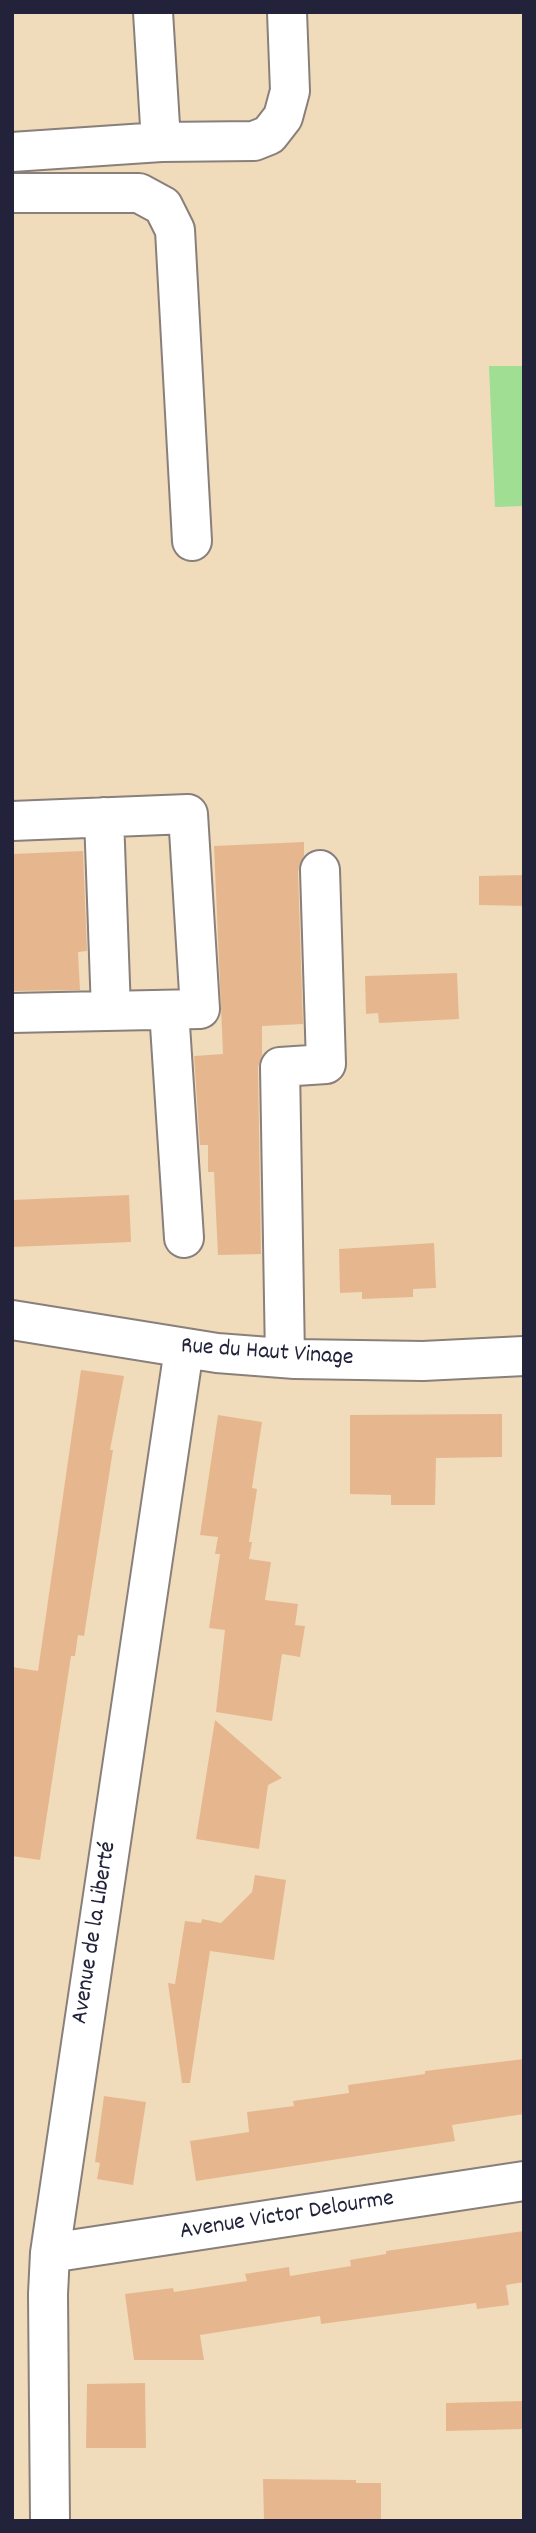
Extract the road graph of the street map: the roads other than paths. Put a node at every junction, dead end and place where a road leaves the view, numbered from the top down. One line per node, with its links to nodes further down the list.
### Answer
1 (153, 12): 3 (street)
2 (287, 12): 3 (street)
3 (161, 142): 4 (street)
4 (12, 152)
5 (12, 193): 6 (street)
6 (192, 541)
7 (104, 817): 8 (street); 10 (street); 11 (street)
8 (12, 821)
9 (320, 870): 17 (street)
10 (169, 1010): 11 (street); 13 (street)
11 (111, 1012): 12 (street)
12 (12, 1013)
13 (184, 1238)
14 (12, 1320): 15 (street, Rue du Haut Vinage)
15 (184, 1349): 17 (street, Rue du Haut Vinage); 19 (street, Avenue de la Liberté)
16 (524, 1356): 17 (street, Rue du Haut Vinage)
17 (285, 1358)
18 (524, 2181): 19 (street, Avenue Victor Delourme)
19 (50, 2253): 20 (street, Avenue de la Liberté)
20 (50, 2521)

